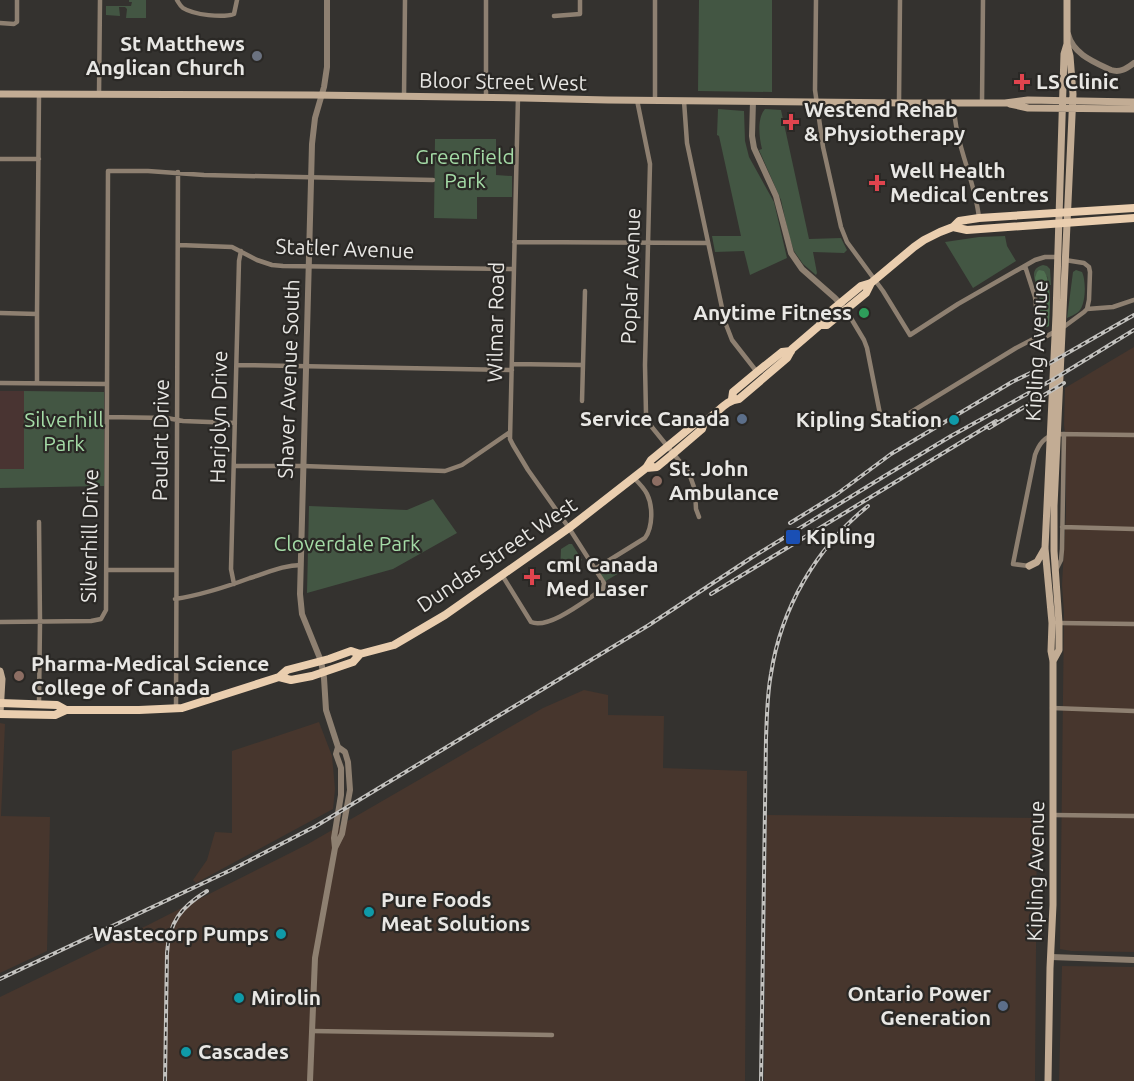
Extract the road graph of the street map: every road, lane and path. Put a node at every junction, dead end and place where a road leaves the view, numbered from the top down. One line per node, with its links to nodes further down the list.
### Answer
1 (17, 0): 15 (street)
2 (100, 0): 21 (street)
3 (177, 0): 4 (street)
4 (237, 0)
5 (327, 0): 22 (street, Shaver Avenue South)
6 (405, 0): 23 (street)
7 (486, 0): 24 (street)
8 (580, 0): 14 (street)
9 (655, 0): 27 (street)
10 (816, 0): 30 (street)
11 (900, 0): 32 (street)
12 (983, 0): 34 (street)
13 (1067, 0): 16 (main road, Kipling Avenue)
14 (554, 15)
15 (0, 23)
16 (1067, 28): 17 (main road, Kipling Avenue); 18 (street)
17 (1067, 44): 35 (main road, Kipling Avenue); 36 (main road, Kipling Avenue)
18 (1134, 63)
19 (0, 94): 20 (main road, Bloor Street West)
20 (39, 94): 21 (main road, Bloor Street West); 39 (street)
21 (99, 94): 22 (main road, Bloor Street West)
22 (321, 95): 23 (main road, Bloor Street West); 41 (street, Shaver Avenue South)
23 (404, 97): 24 (main road, Bloor Street West)
24 (486, 97): 25 (main road, Bloor Street West)
25 (518, 98): 26 (main road, Bloor Street West); 49 (street, Wilmar Road)
26 (637, 100): 27 (main road, Bloor Street West); 50 (street, Poplar Avenue)
27 (655, 100): 28 (main road, Bloor Street West)
28 (684, 100): 29 (main road, Bloor Street West); 51 (street)
29 (753, 101): 30 (main road, Bloor Street West); 61 (street)
30 (816, 101): 32 (main road, Bloor Street West); 58 (street)
31 (1134, 102): 36 (main road, Bloor Street West)
32 (899, 103): 33 (main road, Bloor Street West)
33 (954, 103): 34 (main road, Bloor Street West); 46 (street)
34 (982, 103): 35 (main road, Bloor Street West)
35 (1062, 105): 36 (main road, Bloor Street West); 44 (main road, Kipling Avenue)
36 (1072, 105): 37 (main road, Bloor Street West); 44 (main road, Kipling Avenue)
37 (1134, 109)
38 (0, 159): 39 (street)
39 (39, 159): 65 (street)
40 (178, 172): 41 (street); 52 (street, Paulart Drive); 76 (street, Silverhill Drive)
41 (311, 177): 42 (street); 55 (street, Shaver Avenue South)
42 (433, 180)
43 (1134, 208): 44 (main road, Dundas Street West)
44 (1064, 213): 46 (main road, Dundas Street West); 47 (main road, Kipling Avenue)
45 (1134, 218): 47 (main road, Dundas Street West)
46 (979, 219): 48 (main road, Dundas Street West)
47 (1063, 223): 48 (main road, Dundas Street West); 54 (main road, Kipling Avenue)
48 (952, 228): 58 (main road, Dundas Street West)
49 (514, 242): 50 (street); 57 (street, Wilmar Road)
50 (647, 243): 51 (street); 85 (street, Poplar Avenue)
51 (708, 243): 73 (street)
52 (178, 245): 53 (street, Statler Avenue); 79 (street, Paulart Drive)
53 (241, 251): 55 (street, Statler Avenue); 69 (street, Harjolyn Drive)
54 (1062, 258): 56 (street); 62 (street); 87 (main road, Kipling Avenue)
55 (308, 266): 57 (street, Statler Avenue); 71 (street, Shaver Avenue South)
56 (1024, 266): 58 (street); 67 (street)
57 (514, 269): 68 (street, Wilmar Road)
58 (872, 282): 61 (main road, Dundas Street West); 63 (main road, Dundas Street West)
59 (585, 291): 70 (street)
60 (1134, 300): 62 (street)
61 (840, 303): 63 (street); 66 (main road, Dundas Street West)
62 (1087, 309): 67 (street)
63 (846, 310): 66 (main road, Dundas Street West); 67 (street)
64 (0, 313): 65 (street)
65 (36, 314): 75 (street)
66 (820, 325): 73 (main road, Dundas Street West)
67 (1039, 336)
68 (512, 364): 70 (street); 72 (street, Wilmar Road)
69 (237, 365): 71 (street); 80 (street, Harjolyn Drive)
70 (583, 365): 77 (street)
71 (306, 367): 72 (street); 89 (street, Shaver Avenue South)
72 (512, 370): 82 (street, Wilmar Road)
73 (760, 375): 81 (main road, Dundas Street West)
74 (0, 383): 75 (street)
75 (37, 383): 76 (street)
76 (107, 384): 78 (street, Silverhill Drive)
77 (582, 401)
78 (107, 417): 79 (street); 102 (street, Silverhill Drive)
79 (177, 420): 80 (street); 103 (street, Paulart Drive)
80 (236, 423): 88 (street, Harjolyn Drive)
81 (704, 423): 85 (main road, Dundas Street West); 86 (main road, Dundas Street West)
82 (510, 432): 89 (street); 95 (street, Wilmar Road)
83 (1064, 434): 84 (street); 94 (street, Kipling Avenue); 99 (street)
84 (1134, 435)
85 (668, 446): 86 (street, Poplar Avenue); 90 (main road, Dundas Street West)
86 (674, 453): 90 (main road, Dundas Street West); 92 (street, Poplar Avenue)
87 (1052, 461): 97 (main road, Kipling Avenue); 101 (main road, Kipling Avenue)
88 (235, 466): 89 (street); 106 (street, Harjolyn Drive)
89 (303, 466): 98 (street, Shaver Avenue South)
90 (646, 468): 91 (main road, Dundas Street West)
91 (634, 478): 95 (main road, Dundas Street West); 100 (street)
92 (699, 517)
93 (39, 522): 109 (street)
94 (1062, 527): 96 (street); 101 (street, Kipling Avenue)
95 (569, 528): 100 (street, Wilmar Road); 104 (main road, Dundas Street West)
96 (1134, 529)
97 (1045, 548): 99 (main road); 105 (main road, Kipling Avenue)
98 (301, 565): 106 (street); 113 (street, Shaver Avenue South)
99 (1029, 566): 105 (main road)
100 (595, 569): 104 (street)
101 (1056, 569): 110 (main road, Kipling Avenue)
102 (107, 570): 103 (street); 109 (street, Silverhill Drive)
103 (176, 570): 107 (street, Paulart Drive)
104 (502, 575): 112 (main road, Dundas Street West)
105 (1048, 577): 110 (main road, Kipling Avenue)
106 (234, 584): 107 (street)
107 (176, 599): 120 (street, Paulart Drive)
108 (0, 622): 109 (street, Silverhill Drive)
109 (40, 622): 118 (street)
110 (1055, 623): 111 (street); 119 (main road, Kipling Avenue)
111 (1134, 624)
112 (360, 654): 113 (main road, Dundas Street West); 115 (main road, Dundas Street West)
113 (321, 662): 115 (street, Shaver Avenue South); 116 (main road, Dundas Street West)
114 (0, 671): 117 (main road)
115 (323, 672): 116 (main road, Dundas Street West); 128 (street, Shaver Avenue South)
116 (279, 677): 120 (main road, Dundas Street West)
117 (0, 703): 118 (main road, Dundas Street West); 123 (main road)
118 (39, 704): 121 (main road, Dundas Street West)
119 (1053, 708): 122 (street); 124 (main road, Kipling Avenue)
120 (176, 709): 121 (main road, Dundas Street West)
121 (66, 710): 123 (main road, Dundas Street West)
122 (1134, 711)
123 (0, 713)
124 (1053, 815): 125 (street); 126 (main road, Kipling Avenue)
125 (1134, 816)
126 (1051, 957): 127 (street); 131 (main road, Kipling Avenue)
127 (1134, 960)
128 (312, 1031): 129 (street); 130 (street, Shaver Avenue South)
129 (552, 1035)
130 (310, 1081)
131 (1048, 1081)

